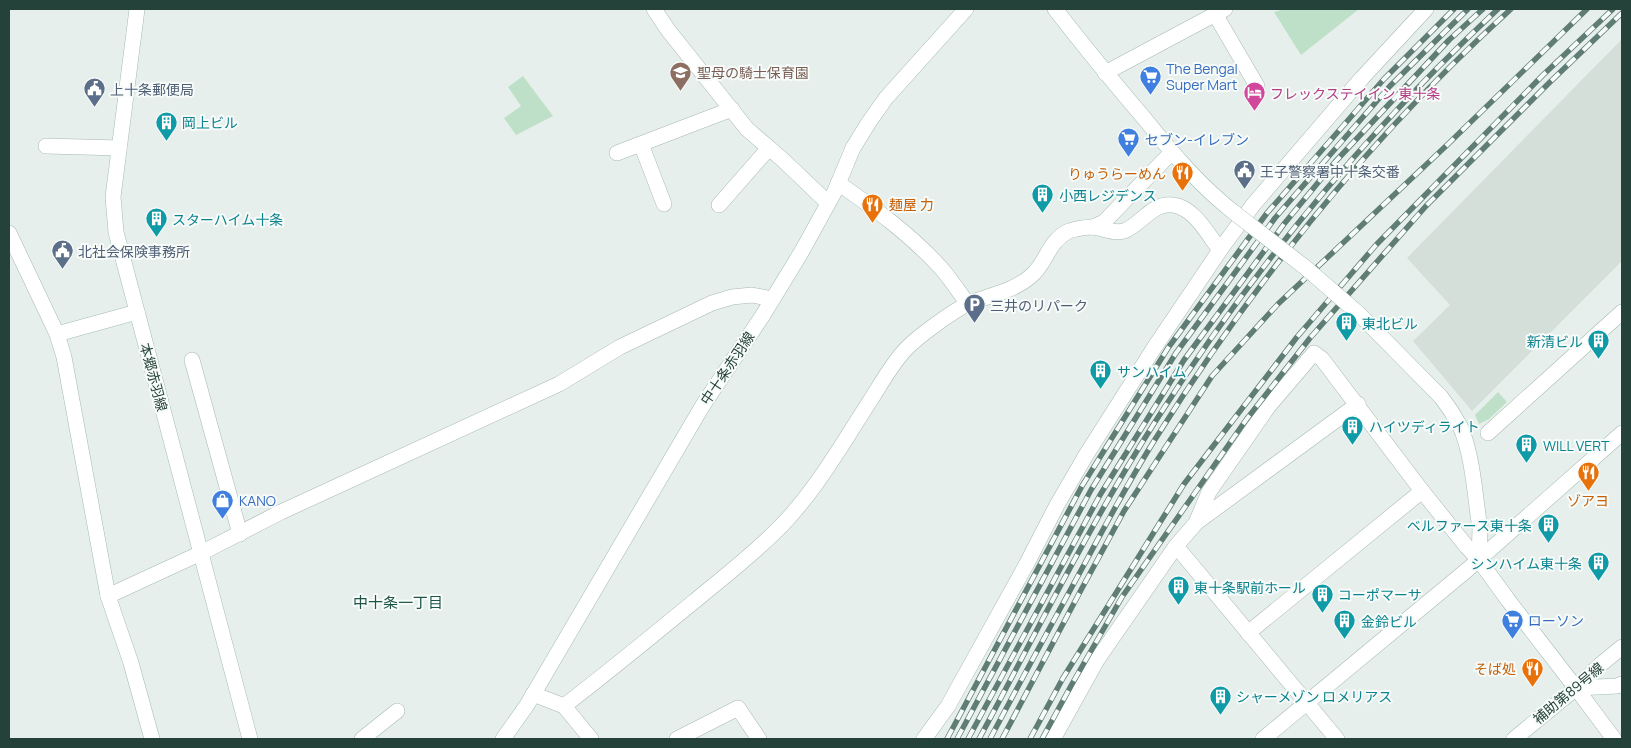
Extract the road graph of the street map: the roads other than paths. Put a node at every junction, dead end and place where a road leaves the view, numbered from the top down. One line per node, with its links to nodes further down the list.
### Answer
1 (137, 9): 12 (street, 本郷赤羽線)
2 (654, 9): 9 (street)
3 (966, 9): 16 (street, 中十条赤羽線)
4 (1055, 9): 7 (street)
5 (1426, 9): 22 (street)
6 (1220, 12): 7 (street); 8 (street)
7 (1105, 73): 14 (street)
8 (1257, 86)
9 (732, 109): 10 (street); 13 (street)
10 (641, 144): 15 (street); 18 (street)
11 (46, 146): 12 (street)
12 (119, 148): 25 (street, 本郷赤羽線)
13 (769, 148): 17 (street); 19 (street)
14 (1172, 152): 20 (street); 37 (street, bridge)
15 (617, 153)
16 (838, 184): 17 (street, 中十条赤羽線); 24 (street)
17 (828, 203): 23 (street, 中十条赤羽線)
18 (664, 204)
19 (719, 204)
20 (1093, 227): 22 (street); 24 (street)
21 (9, 233): 27 (street)
22 (1220, 250): 54 (street)
23 (772, 299): 34 (street); 43 (street, 中十条赤羽線)
24 (968, 304): 45 (street)
25 (137, 312): 27 (street); 36 (street, 本郷赤羽線)
26 (1622, 312): 30 (street)
27 (57, 334): 38 (street)
28 (192, 360): 34 (street)
29 (1358, 404): 32 (street); 33 (street); 33 (street)
30 (1488, 432)
31 (1622, 433): 37 (street)
32 (1422, 491): 37 (street); 39 (street)
33 (1196, 522): 35 (street)
34 (240, 534): 36 (street)
35 (1176, 546): 39 (street); 55 (street)
36 (201, 553): 38 (street); 48 (street, 本郷赤羽線)
37 (1479, 560): 42 (street); 44 (street)
38 (108, 596): 47 (street)
39 (1248, 633): 44 (street)
40 (1622, 647): 42 (street, 補助第89号線)
41 (1622, 684): 42 (street)
42 (1576, 688): 58 (street, 補助第89号線); 59 (street)
43 (533, 694): 45 (street); 50 (street, 中十条赤羽線)
44 (1307, 703): 56 (street); 57 (street)
45 (564, 706): 51 (street)
46 (397, 711): 49 (street)
47 (152, 739)
48 (250, 739)
49 (362, 739)
50 (503, 739)
51 (591, 739)
52 (677, 739): 53 (street)
53 (759, 739)
54 (924, 739)
55 (1053, 739)
56 (1263, 739)
57 (1338, 739)
58 (1514, 739)
59 (1614, 739)

